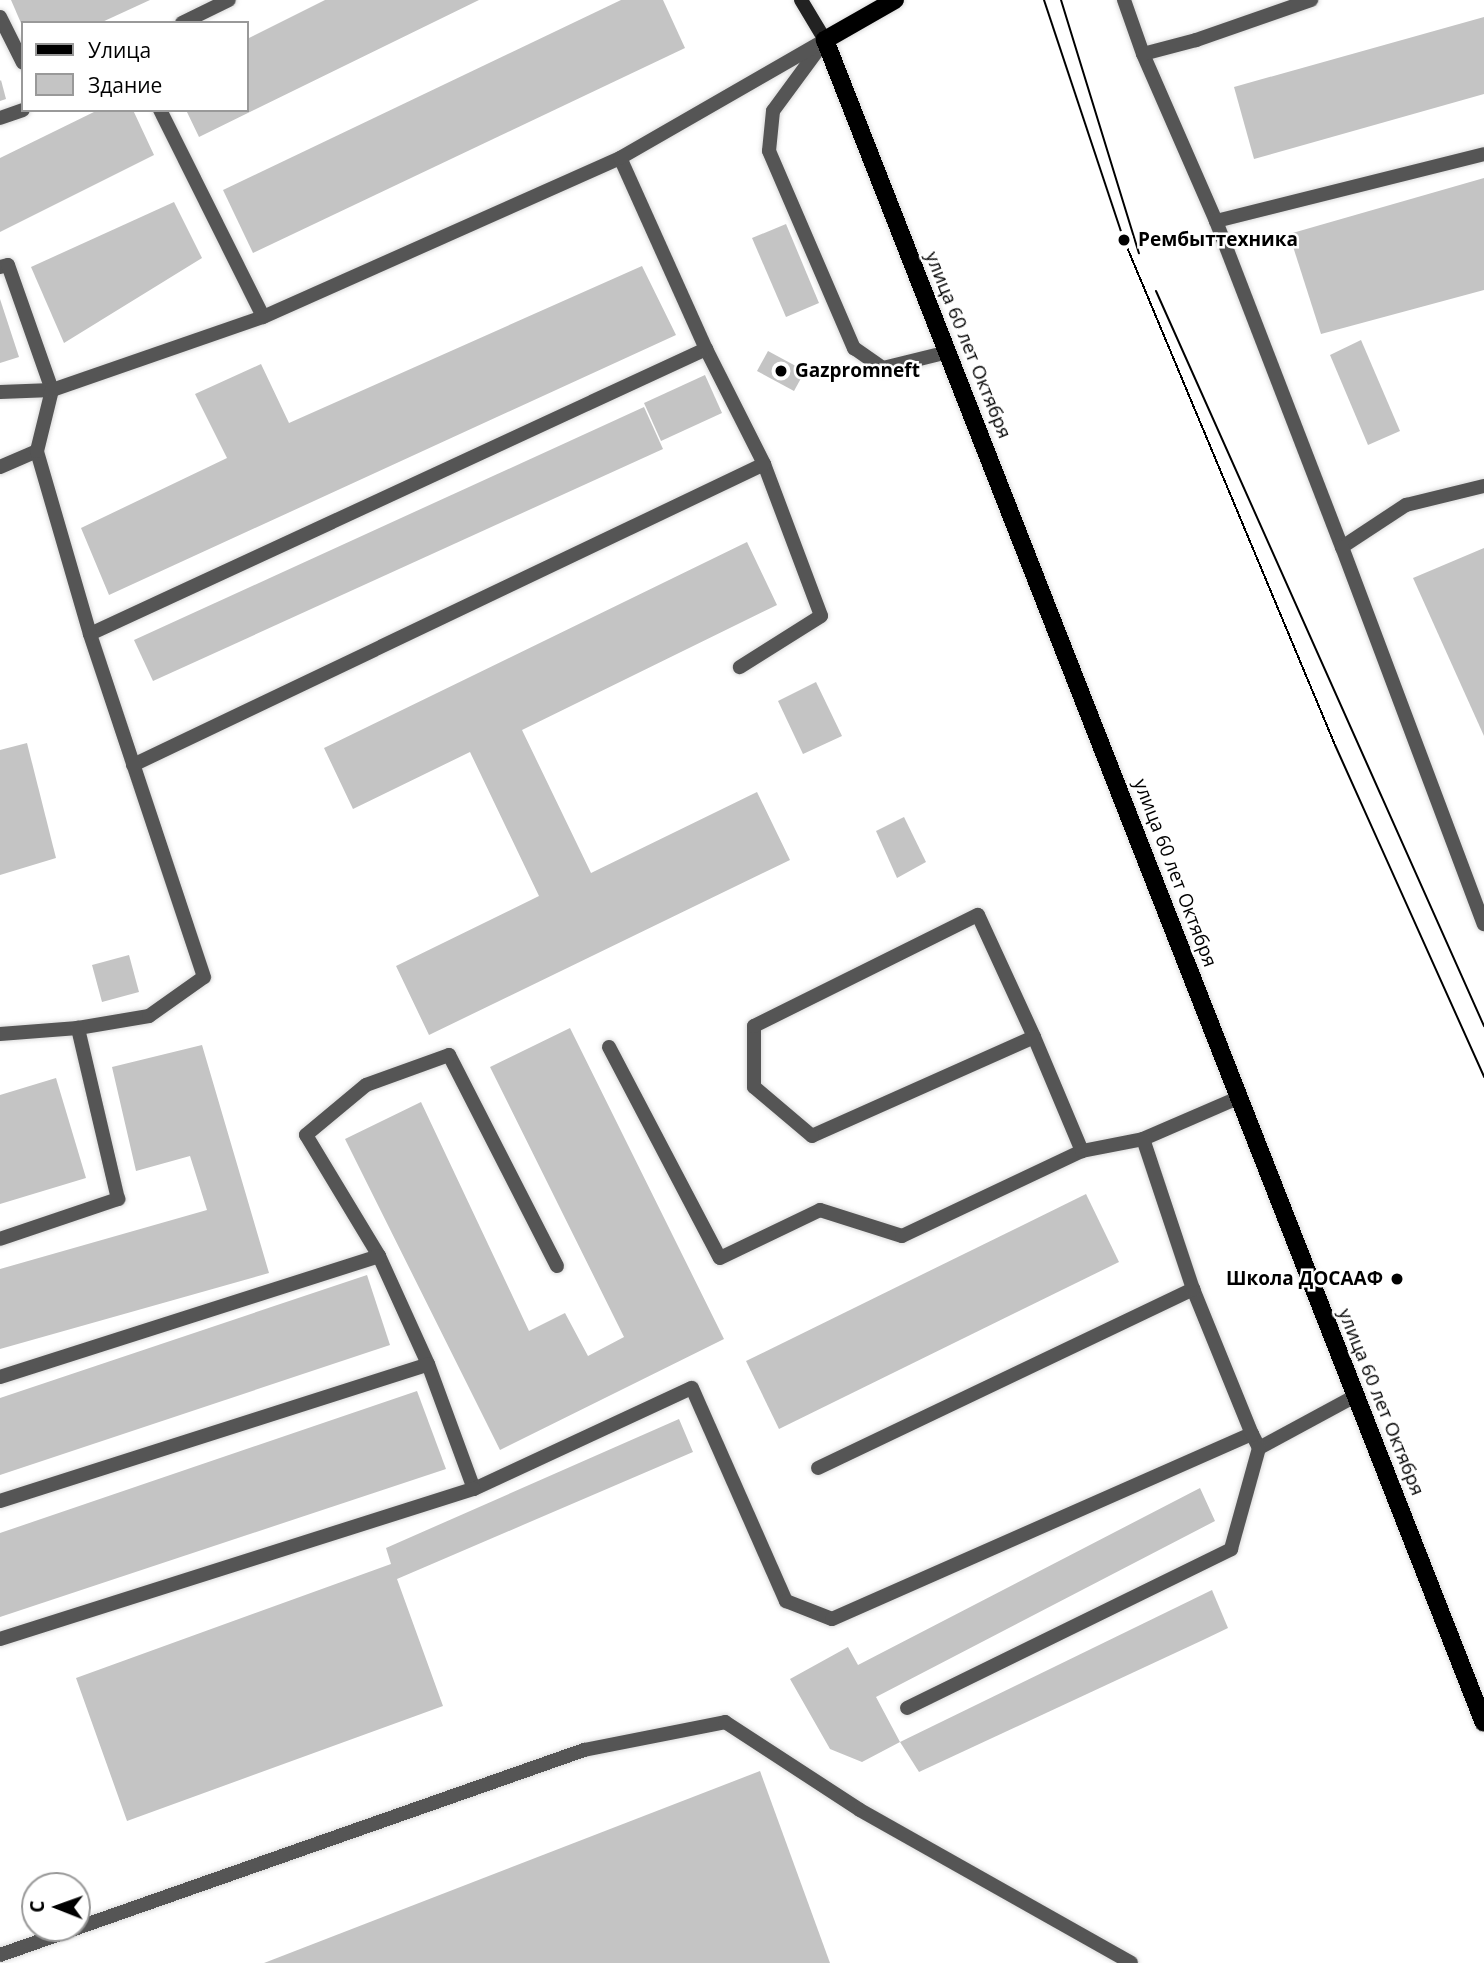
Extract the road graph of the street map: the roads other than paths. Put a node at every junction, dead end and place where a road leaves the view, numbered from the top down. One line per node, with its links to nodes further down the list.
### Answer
1 (229, 0): 7 (lane)
2 (801, 0): 8 (main road)
3 (895, 0): 8 (main road)
4 (1125, 0): 9 (lane)
5 (1311, 0): 9 (lane)
6 (0, 17): 10 (lane)
7 (186, 21)
8 (825, 40): 15 (lane); 20 (main road, улица 60 лет Октября); 20 (lane)
9 (1143, 54): 16 (lane)
10 (21, 59)
11 (21, 111): 13 (lane)
12 (161, 112): 18 (lane)
13 (0, 118)
14 (1484, 154): 16 (lane)
15 (620, 159): 18 (lane); 19 (lane)
16 (1216, 221): 27 (lane)
17 (0, 267): 21 (lane)
18 (263, 317): 21 (lane)
19 (706, 349): 24 (lane); 28 (lane)
20 (948, 352): 36 (main road, улица 60 лет Октября)
21 (52, 390): 22 (lane); 23 (lane)
22 (0, 392)
23 (37, 451): 25 (lane); 28 (lane)
24 (764, 464): 29 (lane); 30 (lane)
25 (0, 467)
26 (1484, 486): 27 (lane)
27 (1342, 547): 31 (lane)
28 (90, 634): 30 (lane)
29 (740, 667)
30 (133, 765): 32 (lane)
31 (1484, 924)
32 (78, 1028): 33 (lane); 39 (lane)
33 (0, 1034)
34 (1034, 1037): 34 (lane); 38 (lane)
35 (609, 1046): 38 (lane)
36 (1240, 1097): 37 (lane); 45 (main road, улица 60 лет Октября)
37 (1143, 1139): 38 (lane); 42 (lane)
38 (1082, 1151)
39 (0, 1240)
40 (379, 1256): 41 (lane); 43 (lane); 44 (lane)
41 (557, 1266)
42 (1193, 1289): 46 (lane); 47 (lane)
43 (428, 1364): 48 (lane); 49 (lane)
44 (0, 1377)
45 (1356, 1396): 46 (lane); 52 (main road, улица 60 лет Октября)
46 (1255, 1441): 48 (lane); 51 (lane)
47 (818, 1468)
48 (474, 1489): 50 (lane)
49 (0, 1501)
50 (0, 1639)
51 (907, 1708)
52 (1484, 1723)
53 (0, 1955): 54 (lane)
54 (1131, 1963)

